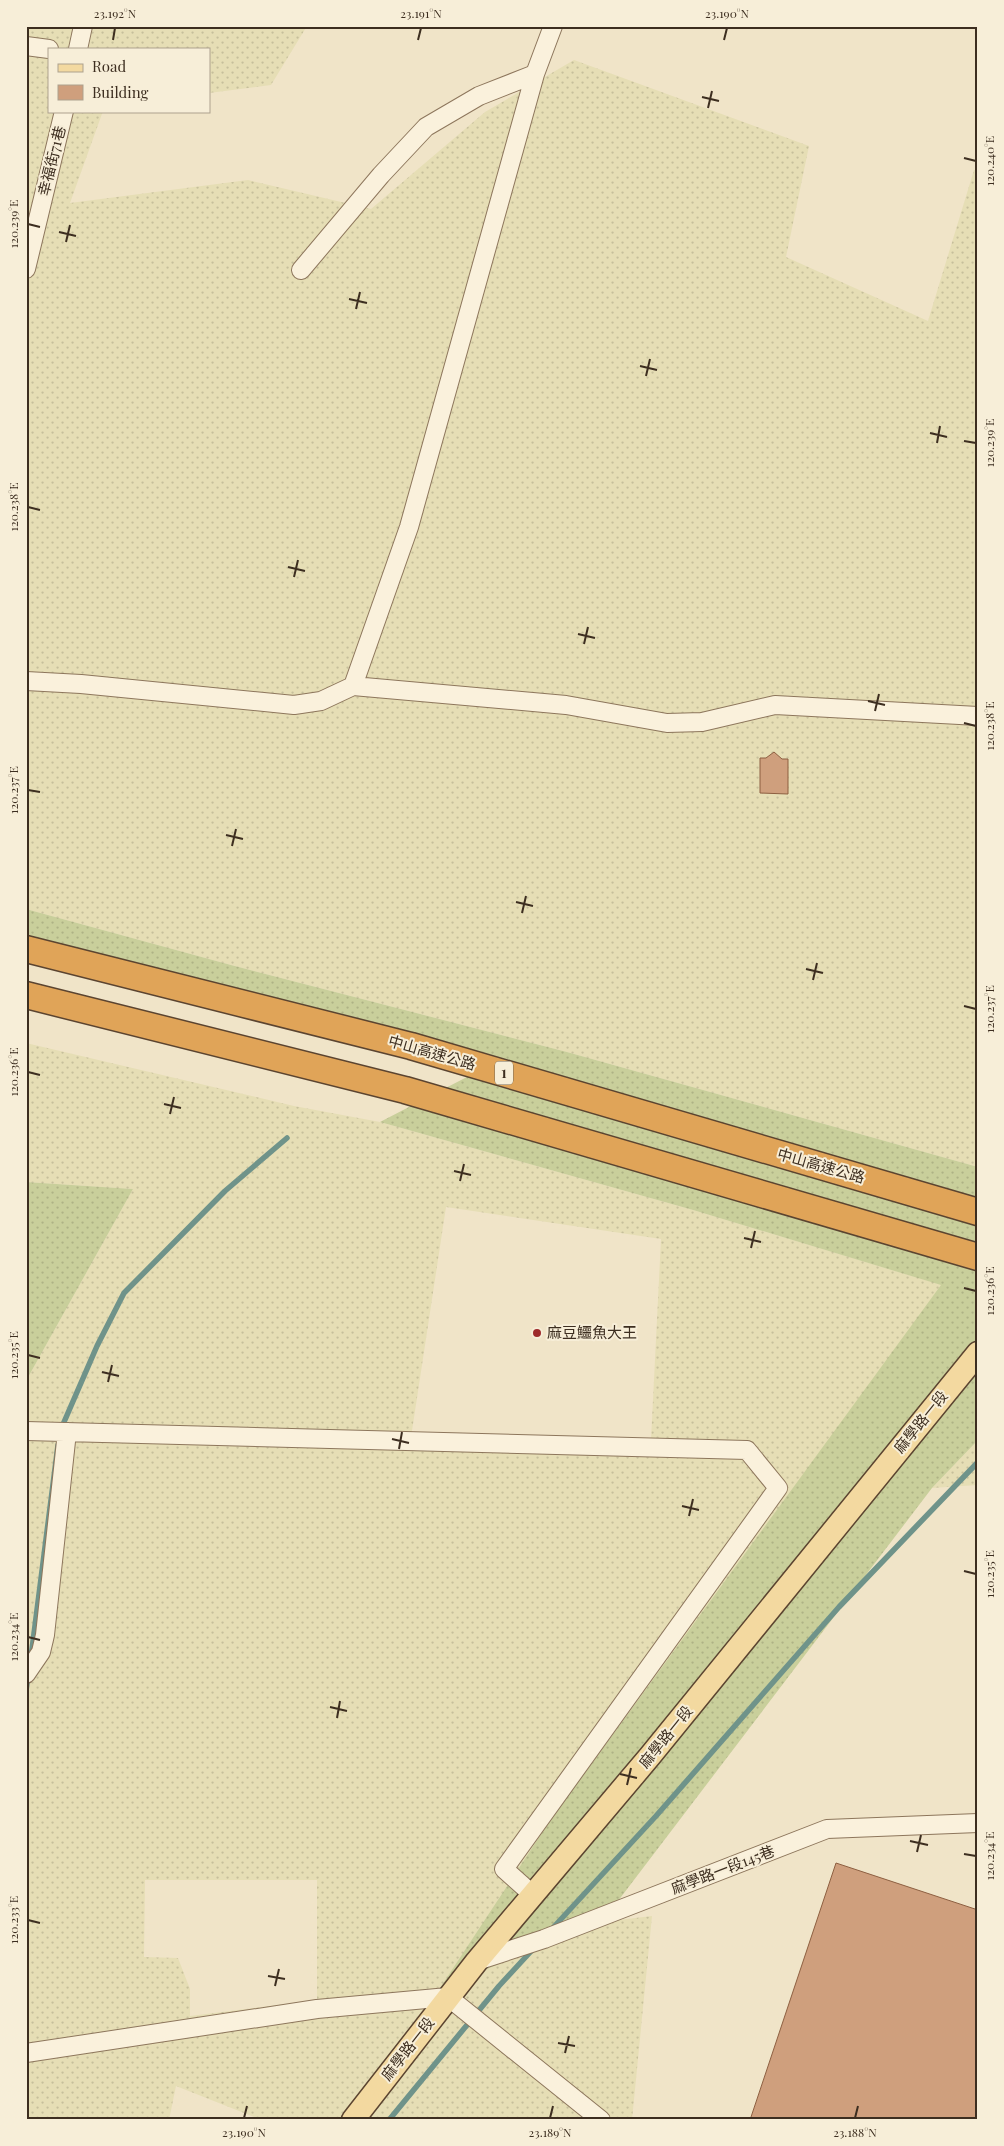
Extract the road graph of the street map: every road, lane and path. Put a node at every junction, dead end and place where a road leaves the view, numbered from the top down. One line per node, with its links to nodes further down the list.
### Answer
1 (84, 26): 4 (lane)
2 (554, 26): 6 (lane)
3 (26, 46): 5 (lane)
4 (78, 48)
5 (48, 49)
6 (535, 74): 9 (lane); 11 (lane)
7 (64, 112): 8 (lane, 幸福街71巷)
8 (26, 268)
9 (301, 270)
10 (26, 681): 11 (lane)
11 (353, 686): 12 (lane)
12 (978, 716)
13 (26, 949): 15 (highway, 中山高速公路 / 1)
14 (26, 995): 16 (highway)
15 (978, 1212)
16 (978, 1257)
17 (978, 1353): 22 (main road, 麻學路一段)
18 (26, 1431): 19 (lane)
19 (67, 1432): 20 (lane); 22 (lane)
20 (26, 1674)
21 (978, 1824): 23 (lane, 麻學路一段145巷)
22 (532, 1894): 23 (main road, 麻學路一段)
23 (477, 1961): 24 (main road, 麻學路一段)
24 (448, 1997): 25 (lane); 26 (main road, 麻學路一段); 27 (lane)
25 (26, 2053)
26 (353, 2120)
27 (601, 2120)

